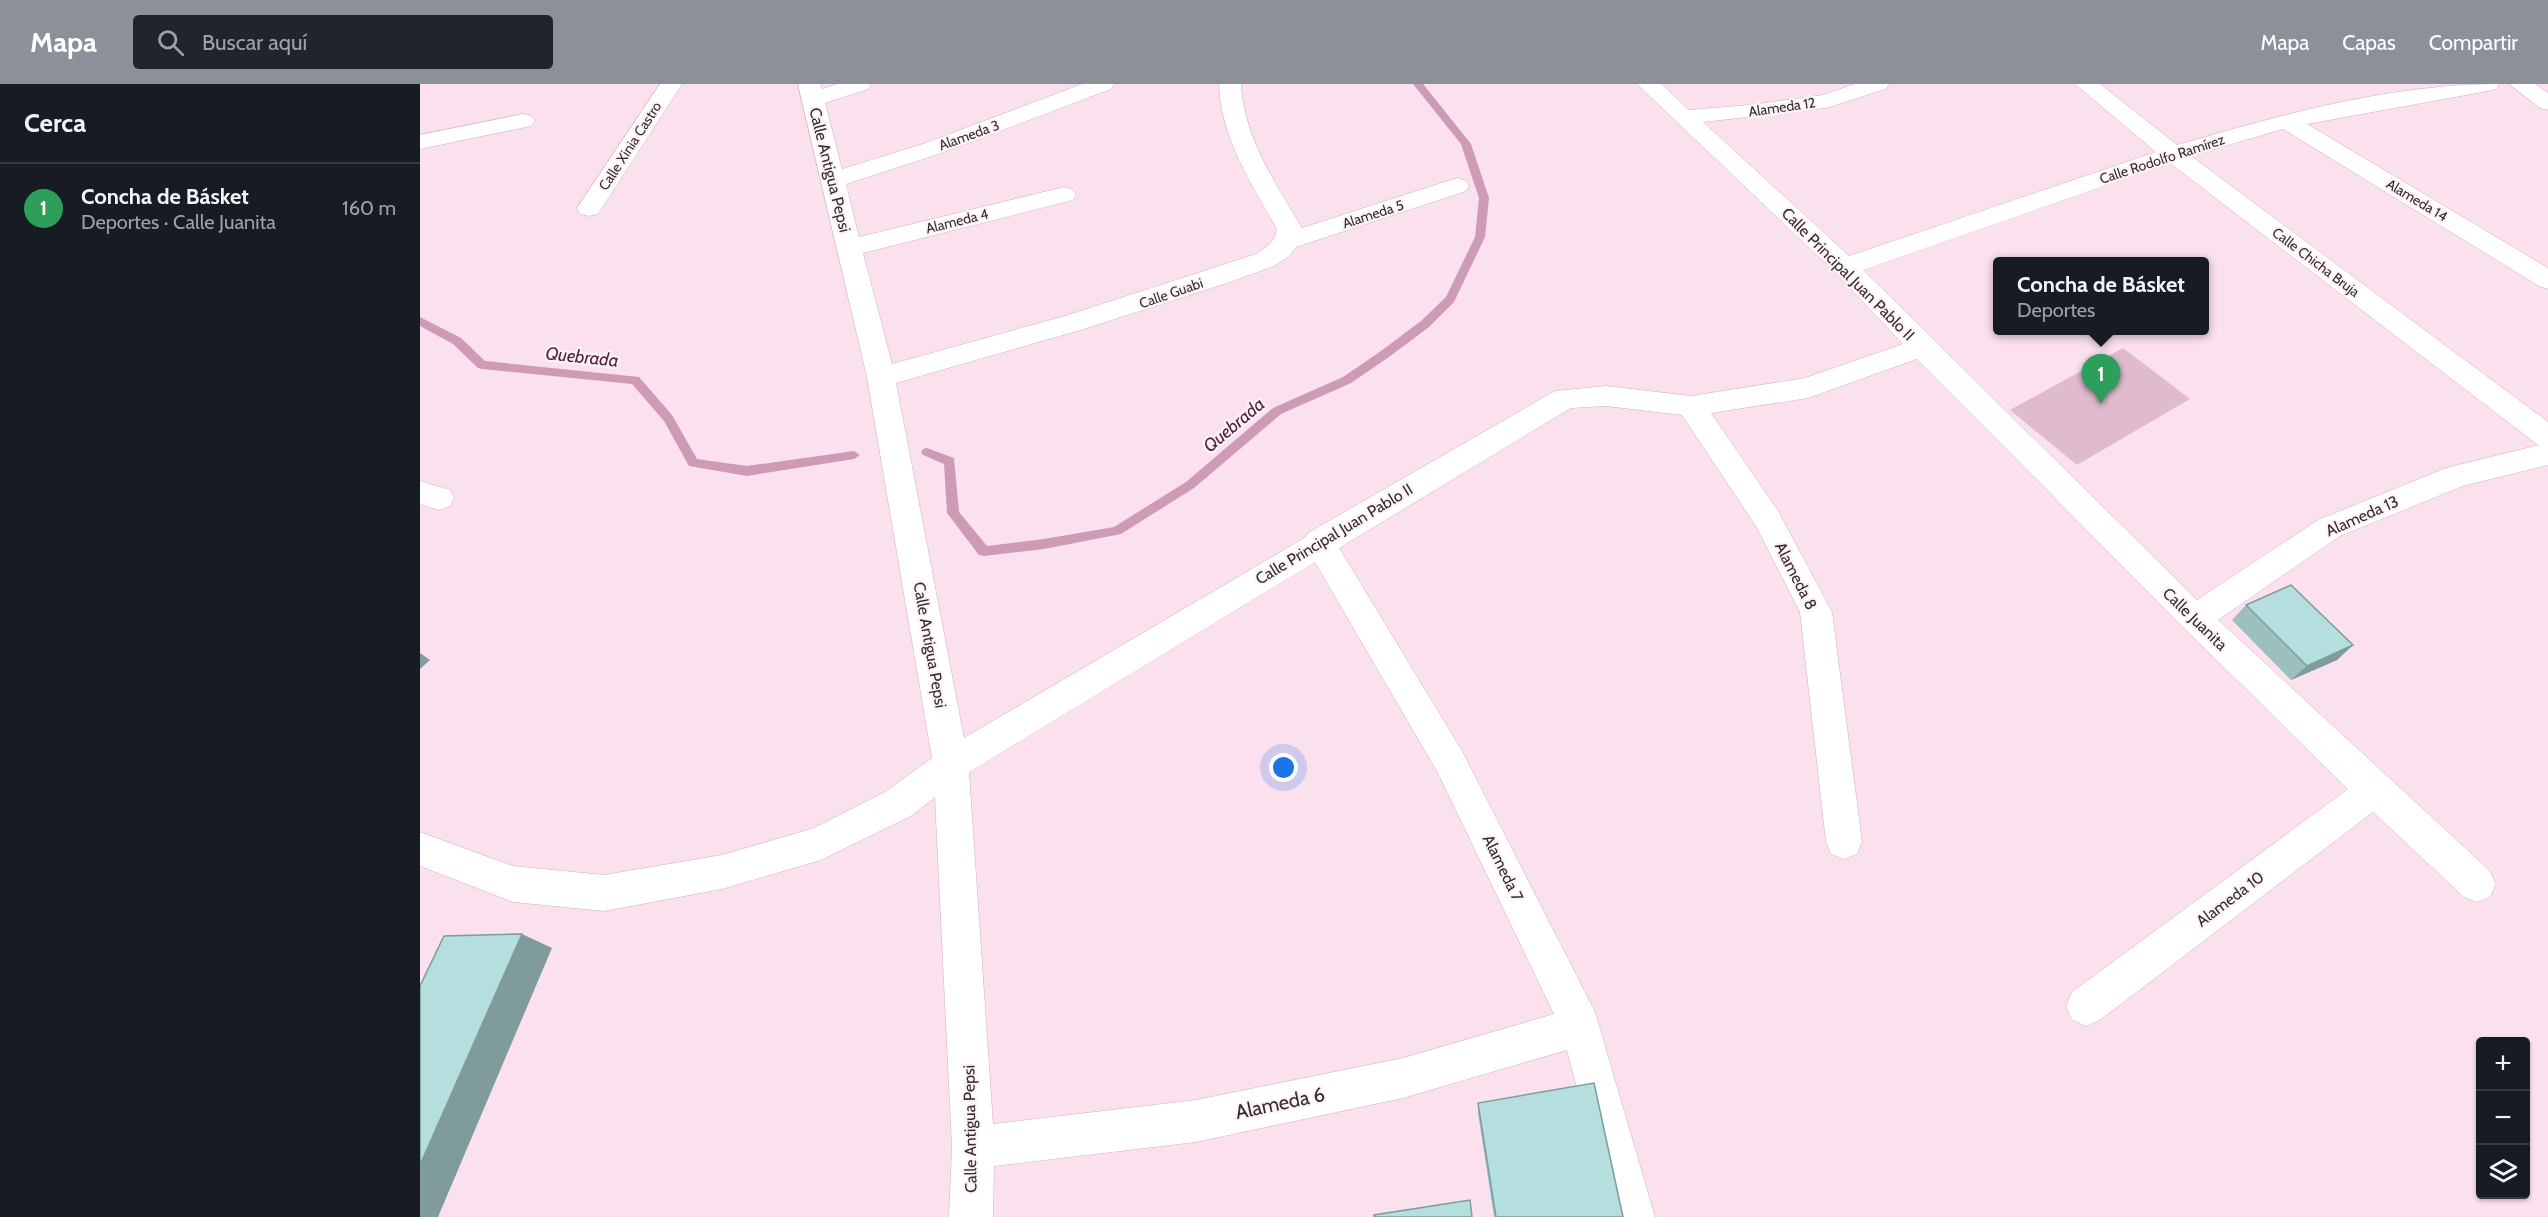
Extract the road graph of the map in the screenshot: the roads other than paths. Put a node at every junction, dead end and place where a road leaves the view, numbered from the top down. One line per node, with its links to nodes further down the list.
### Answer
1 (671, 84): 21 (street, Calle Xinia Castro)
2 (860, 84): 11 (street)
3 (1103, 84): 18 (street, Alameda 3)
4 (1230, 84): 22 (street)
5 (1648, 84): 13 (street, Calle Principal Juan Pablo II)
6 (1878, 84): 13 (street, Alameda 12)
7 (2086, 84): 17 (street, Calle Chicha Bruja)
8 (2488, 84): 10 (street, Calle Rodolfo Ramírez)
9 (2520, 84): 12 (street)
10 (2404, 91): 15 (street, Calle Rodolfo Ramírez)
11 (811, 92): 18 (street, Calle Antigua Pepsi)
12 (2548, 103)
13 (1684, 117): 24 (street, Calle Principal Juan Pablo II)
14 (523, 121): 16 (street)
15 (2286, 121): 17 (street, Calle Rodolfo Ramírez); 25 (street, Alameda 14)
16 (420, 142)
17 (2173, 154): 24 (street, Calle Rodolfo Ramírez); 29 (street, Calle Chicha Bruja)
18 (832, 180): 23 (street, Calle Antigua Pepsi)
19 (1458, 186): 22 (street, Alameda 5)
20 (1064, 195): 23 (street, Alameda 4)
21 (589, 208)
22 (1288, 241): 27 (street, Calle Guabi)
23 (849, 248): 27 (street, Calle Antigua Pepsi)
24 (1845, 267): 26 (street, Calle Principal Juan Pablo II)
25 (2548, 280)
26 (1922, 347): 28 (street, Calle Principal Juan Pablo II); 32 (street, Calle Juanita)
27 (881, 377): 33 (street, Calle Antigua Pepsi)
28 (1691, 406): 31 (street, Calle Principal Juan Pablo II); 35 (street, Alameda 8)
29 (2548, 437)
30 (2548, 454): 32 (street, Alameda 13)
31 (1319, 543): 33 (street, Calle Principal Juan Pablo II); 39 (street, Alameda 7)
32 (2195, 619): 34 (street, Calle Juanita)
33 (951, 764): 36 (street, Calle Principal Juan Pablo II); 40 (street, Calle Antigua Pepsi)
34 (2373, 791): 37 (street, Calle Juanita); 38 (street, Alameda 10)
35 (1844, 842)
36 (420, 849)
37 (2477, 884)
38 (2086, 1006)
39 (1581, 1026): 40 (street, Alameda 6); 42 (street, Alameda 7)
40 (973, 1147): 41 (street, Calle Antigua Pepsi)
41 (971, 1217)
42 (1633, 1217)

